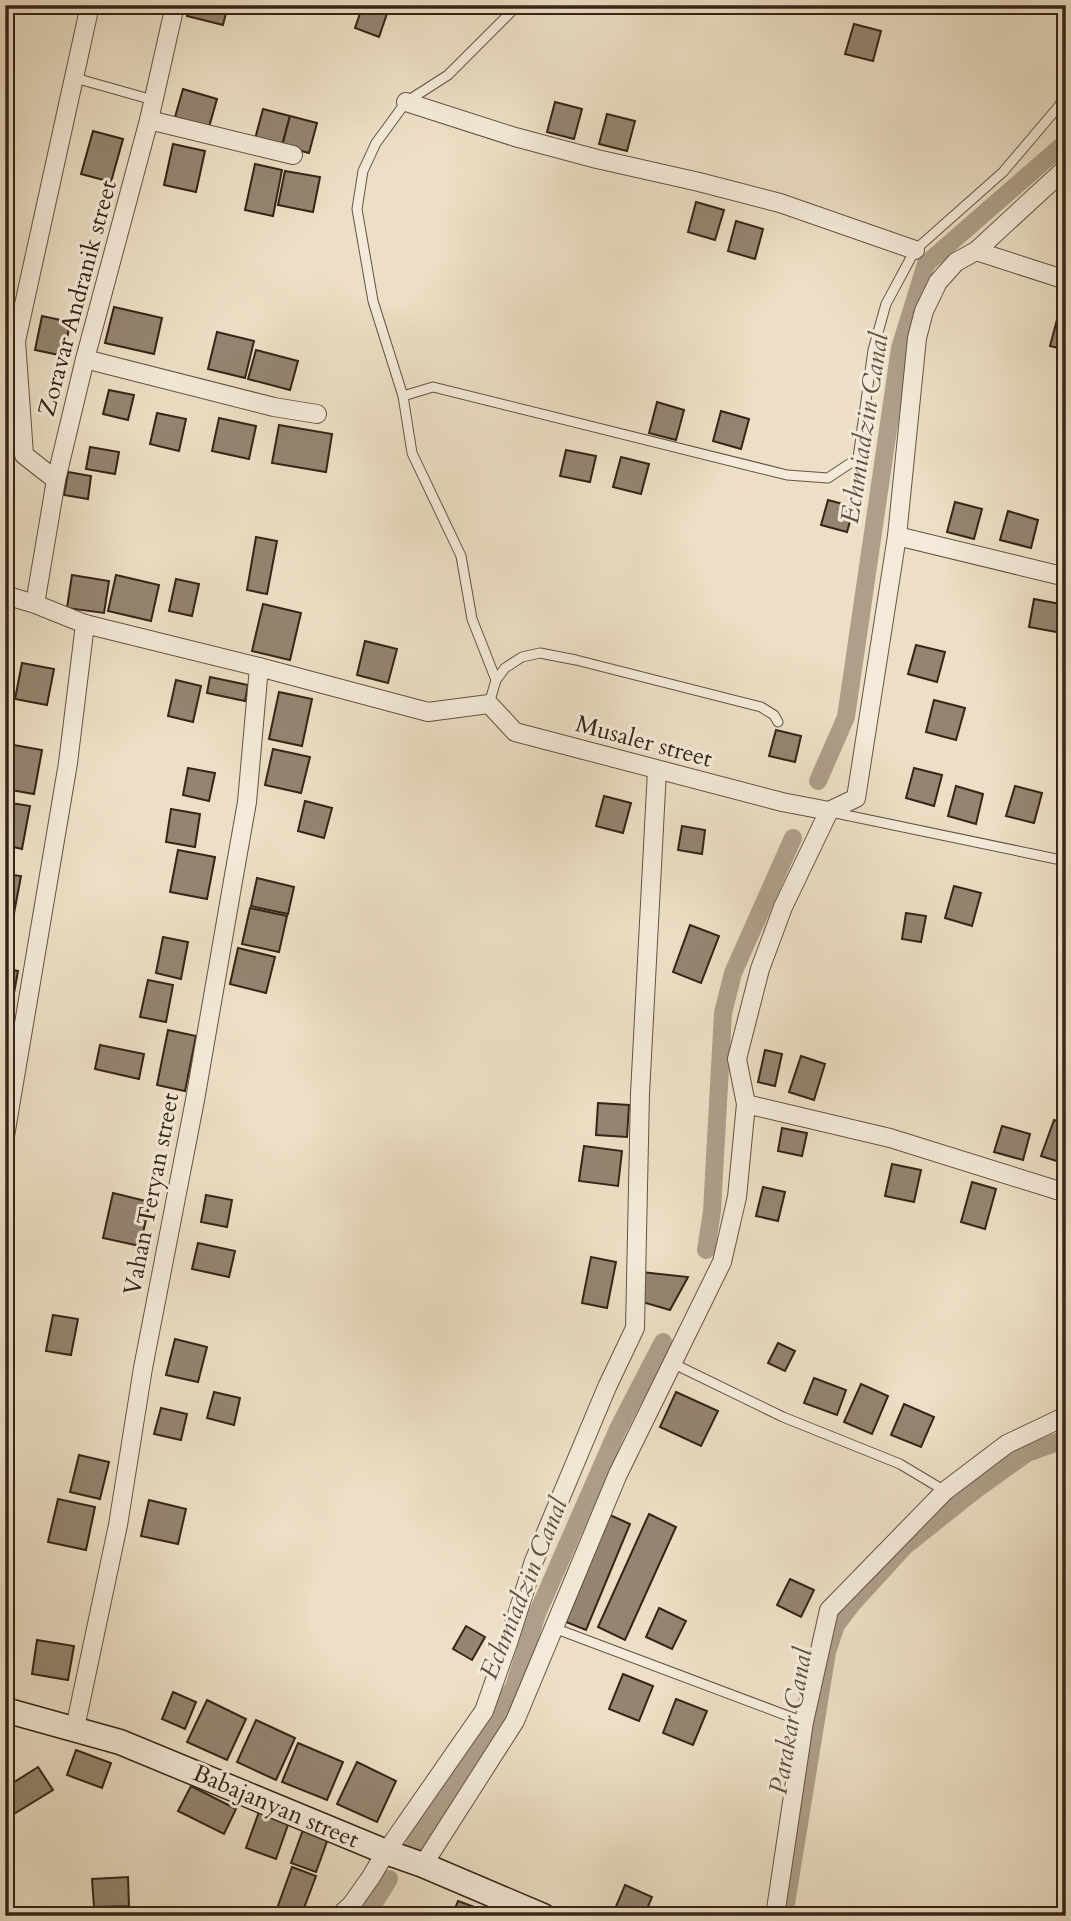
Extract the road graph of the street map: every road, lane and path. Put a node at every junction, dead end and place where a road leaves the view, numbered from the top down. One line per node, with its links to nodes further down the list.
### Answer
1 (90, 5): 4 (street)
2 (175, 5): 6 (street, Zoravar Andranik street)
3 (518, 5): 7 (lane)
4 (75, 78): 6 (lane); 17 (street)
5 (1066, 94): 11 (lane)
6 (153, 100): 8 (street, Zoravar Andranik street)
7 (406, 102): 11 (street); 15 (lane)
8 (149, 120): 9 (street); 14 (street, Zoravar Andranik street)
9 (293, 155)
10 (1066, 168): 12 (street)
11 (915, 250): 15 (lane)
12 (976, 251): 13 (street); 18 (street)
13 (1066, 280)
14 (85, 359): 16 (street); 17 (street, Zoravar Andranik street)
15 (403, 396): 24 (lane)
16 (317, 414)
17 (56, 480): 21 (street, Zoravar Andranik street)
18 (897, 536): 19 (street); 28 (street)
19 (1066, 577)
20 (5, 595): 21 (street)
21 (35, 604): 22 (street)
22 (85, 624): 23 (street); 31 (street)
23 (259, 667): 25 (street); 39 (street, Vahan Teryan street)
24 (496, 681): 25 (lane); 26 (lane)
25 (489, 704): 27 (street, Musaler street)
26 (778, 722)
27 (657, 769): 28 (street, Musaler street); 40 (street)
28 (830, 811): 29 (lane); 30 (street)
29 (1066, 861)
30 (746, 1104): 32 (street); 33 (street)
31 (5, 1136)
32 (1066, 1193)
33 (672, 1363): 35 (lane); 36 (street)
34 (1066, 1416): 35 (street)
35 (945, 1491): 38 (street)
36 (554, 1628): 38 (lane); 41 (street)
37 (5, 1710): 39 (street, Babajanyan street)
38 (804, 1722): 44 (street)
39 (75, 1728): 40 (street, Babajanyan street)
40 (386, 1852): 41 (street, Babajanyan street); 42 (street)
41 (423, 1865): 43 (street, Babajanyan street)
42 (339, 1916)
43 (543, 1916)
44 (775, 1916)

